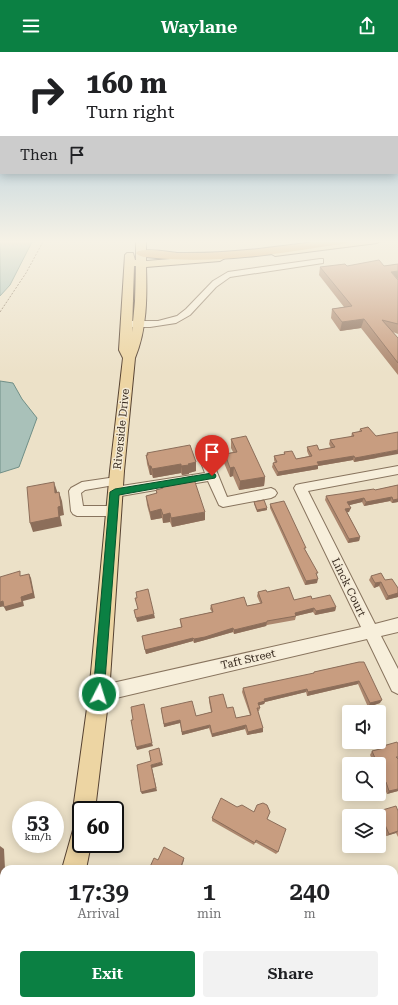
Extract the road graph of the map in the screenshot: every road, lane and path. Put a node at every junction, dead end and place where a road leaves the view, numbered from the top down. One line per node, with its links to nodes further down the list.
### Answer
1 (18, 284): 5 (path)
2 (133, 284): 6 (main road, Riverside Drive)
3 (138, 284): 7 (main road, Riverside Drive)
4 (214, 284): 7 (street)
5 (0, 312)
6 (126, 324): 7 (street); 8 (main road, Riverside Drive)
7 (138, 325): 8 (main road, Riverside Drive)
8 (129, 358): 12 (main road, Riverside Drive)
9 (206, 460): 11 (street)
10 (398, 470): 16 (street, Linck Court)
11 (212, 476): 12 (street); 13 (street)
12 (115, 487): 14 (main road, Riverside Drive); 14 (street)
13 (271, 493)
14 (113, 511): 18 (main road, Riverside Drive)
15 (398, 624): 16 (street, Taft Street)
16 (371, 631): 17 (street, Linck Court); 18 (street, Taft Street)
17 (398, 686)
18 (99, 694): 19 (main road, Riverside Drive)
19 (85, 801)
20 (78, 853): 21 (main road)
21 (75, 865)

